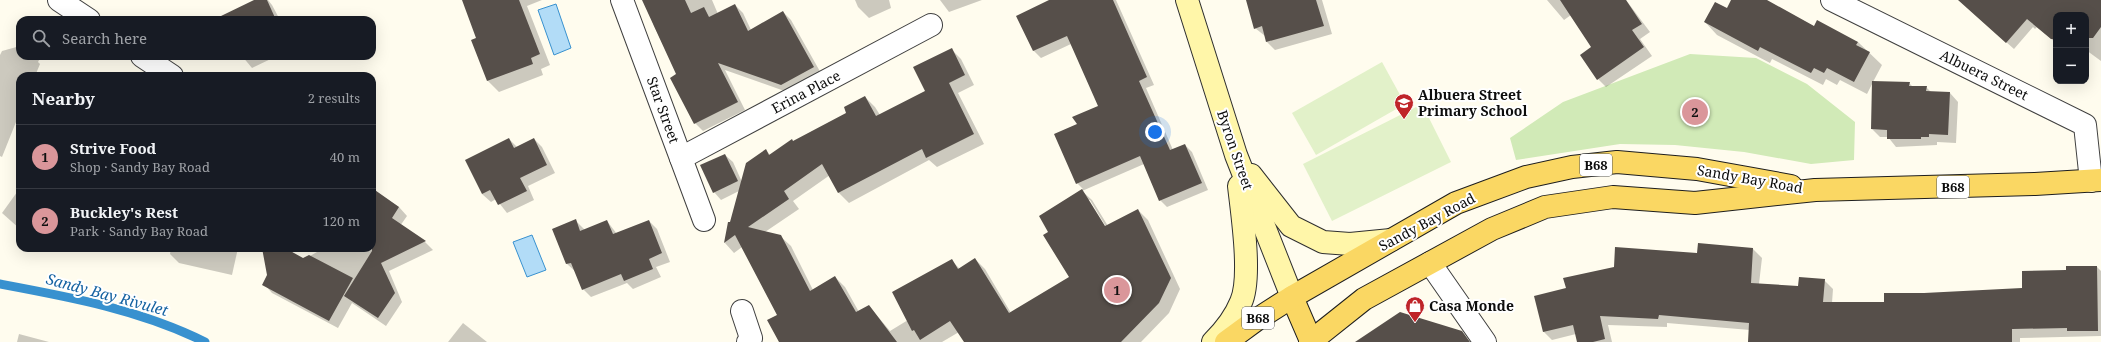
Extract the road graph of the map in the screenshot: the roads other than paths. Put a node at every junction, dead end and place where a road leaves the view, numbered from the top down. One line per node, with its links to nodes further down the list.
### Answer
1 (59, 0): 5 (street)
2 (622, 0): 10 (street, Star Street)
3 (1187, 0): 9 (street, Byron Street)
4 (1832, 0): 11 (street, Albuera Street)
5 (83, 16)
6 (931, 25): 10 (street, Erina Place)
7 (148, 60): 8 (street)
8 (166, 72)
9 (1236, 155): 14 (street); 16 (street, Byron Street); 19 (street)
10 (681, 158): 13 (street, Star Street)
11 (2096, 180): 12 (main road, Sandy Bay Road / B68)
12 (1815, 190): 14 (main road, Sandy Bay Road / B68); 15 (main road, Sandy Bay Road / B68)
13 (704, 220)
14 (1390, 240): 16 (main road, Sandy Bay Road / B68)
15 (1430, 263): 21 (main road, Sandy Bay Road / B68); 22 (street)
16 (1292, 297): 20 (main road, Sandy Bay Road / B68); 21 (main road)
17 (742, 311): 18 (street)
18 (748, 342)
19 (1213, 342)
20 (1226, 342)
21 (1311, 342)
22 (1485, 342)

